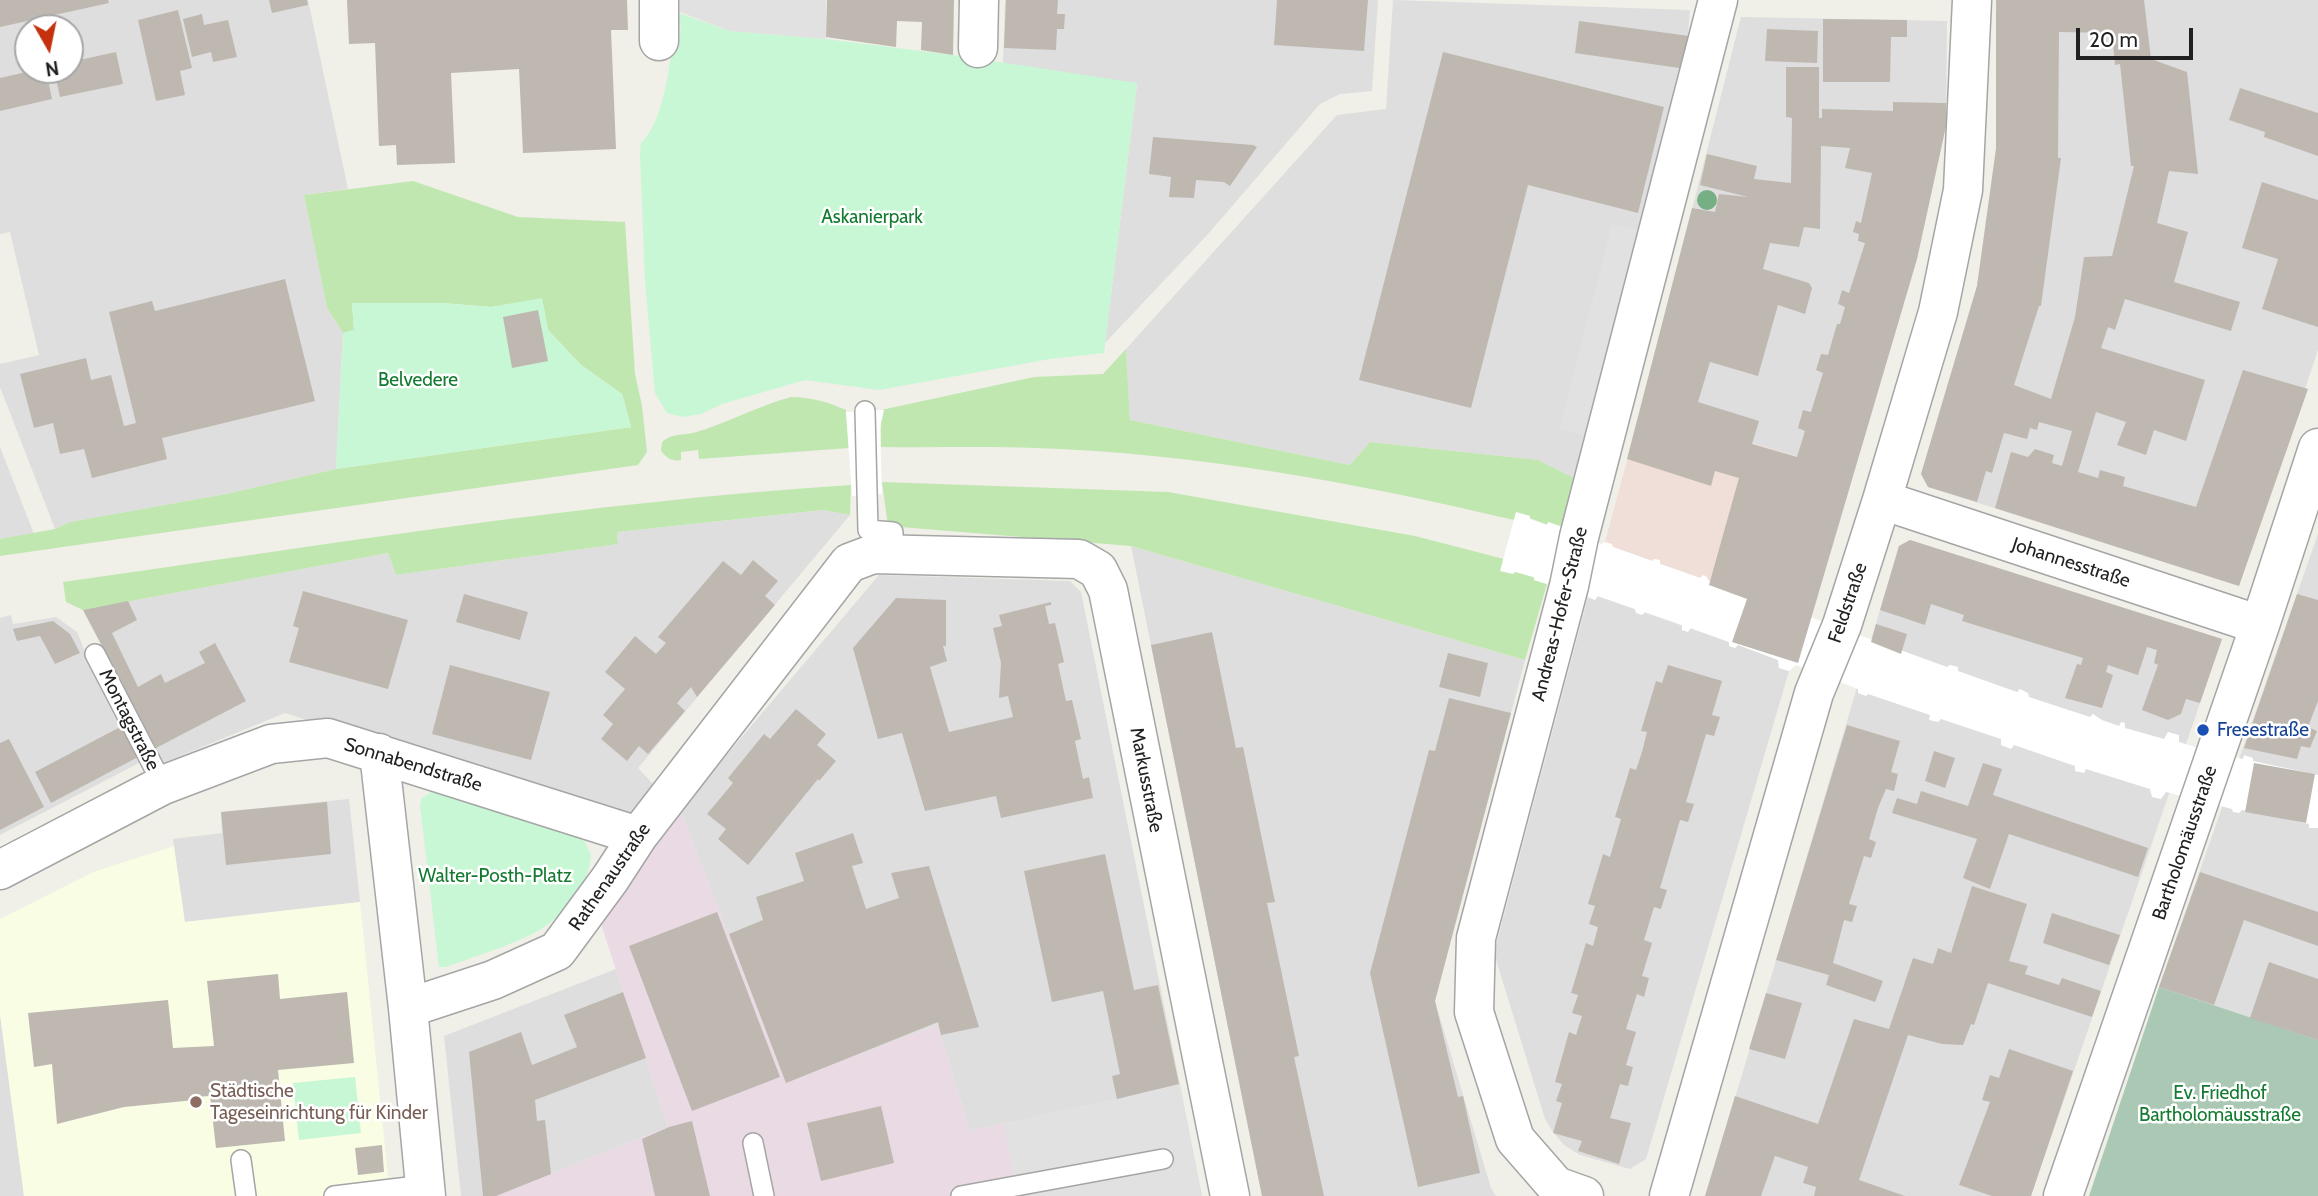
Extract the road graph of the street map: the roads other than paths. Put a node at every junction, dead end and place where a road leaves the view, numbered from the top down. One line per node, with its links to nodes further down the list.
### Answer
1 (659, 0): 5 (street)
2 (979, 0): 6 (street)
3 (1718, 0): 27 (street, Andreas-Hofer-Straße)
4 (1972, 0): 9 (street, Feldstraße)
5 (659, 41)
6 (978, 48)
7 (865, 411): 10 (lane)
8 (2318, 448): 11 (street, Bartholomäusstraße)
9 (1882, 500): 11 (street, Johannesstraße); 28 (street, Feldstraße)
10 (893, 554): 15 (street, Rathenaustraße); 26 (street, Markusstraße)
11 (2260, 625): 29 (street, Bartholomäusstraße)
12 (95, 654): 14 (lane, Montagstraße)
13 (379, 753): 14 (street, Sonnabendstraße); 15 (street, Sonnabendstraße); 17 (street)
14 (163, 785): 16 (street, Sonnabendstraße)
15 (638, 836): 17 (street, Rathenaustraße)
16 (0, 870)
17 (408, 1008): 21 (street)
18 (753, 1143): 24 (lane)
19 (1163, 1159): 25 (lane)
20 (241, 1160): 22 (lane)
21 (425, 1191): 23 (lane)
22 (246, 1196)
23 (334, 1196)
24 (764, 1196)
25 (961, 1196)
26 (1230, 1196)
27 (1584, 1196)
28 (1669, 1196)
29 (2063, 1196)

